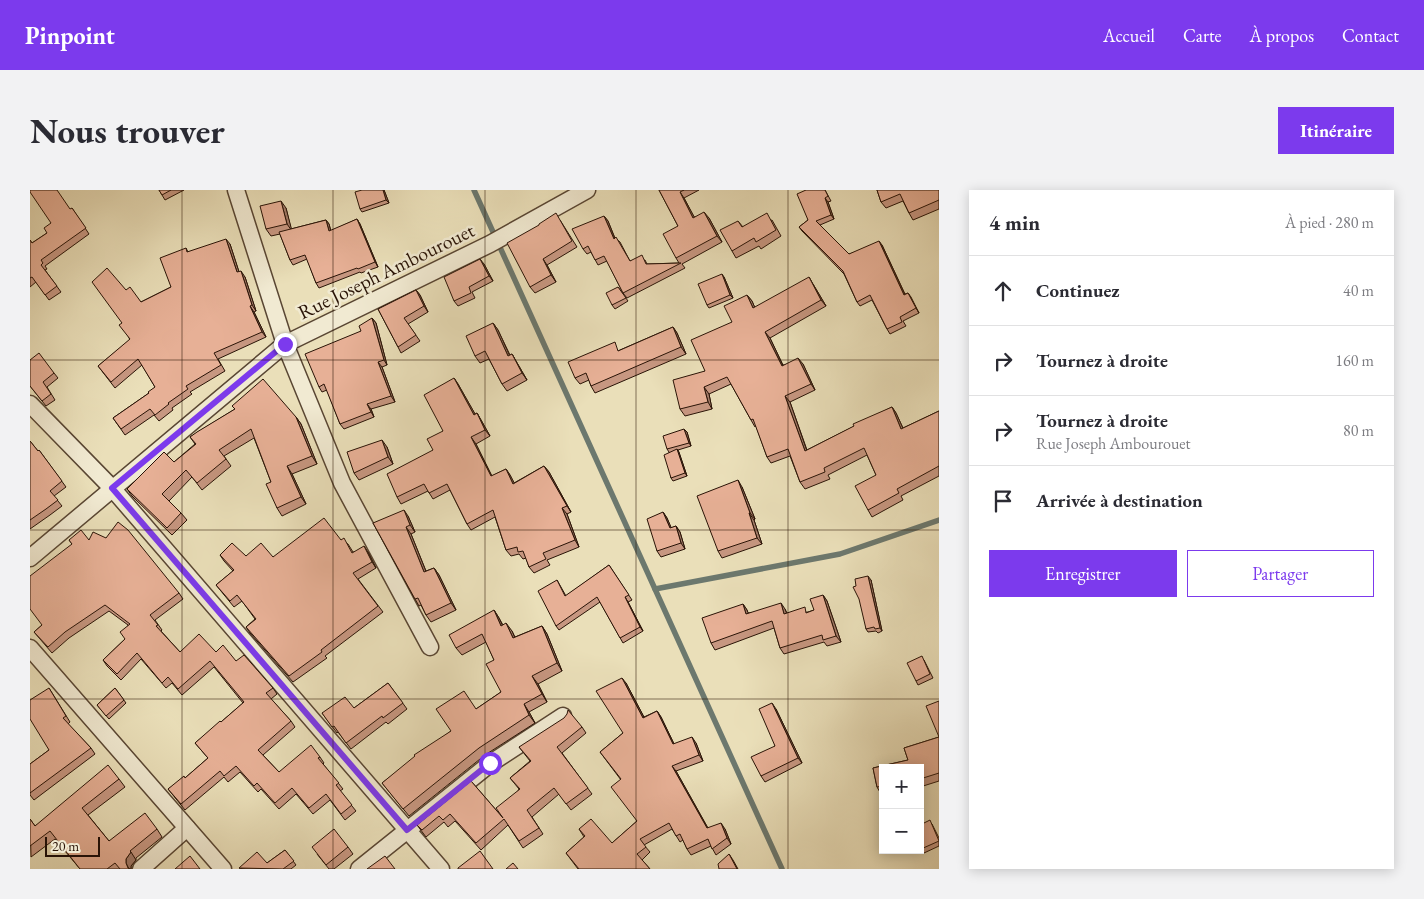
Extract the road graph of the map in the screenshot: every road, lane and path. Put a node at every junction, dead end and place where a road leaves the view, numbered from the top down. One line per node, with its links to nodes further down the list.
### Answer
1 (236, 190): 3 (street)
2 (587, 190): 3 (street, Rue Joseph Ambourouet)
3 (285, 344): 5 (street, Rue Joseph Ambourouet); 8 (street)
4 (30, 404): 5 (street)
5 (112, 488): 6 (street, Rue Joseph Ambourouet); 11 (street)
6 (30, 558)
7 (30, 648): 10 (street)
8 (430, 648)
9 (563, 716): 11 (street)
10 (187, 828): 12 (street); 13 (street)
11 (407, 830): 14 (street); 15 (street)
12 (141, 869)
13 (223, 869)
14 (359, 869)
15 (441, 869)

